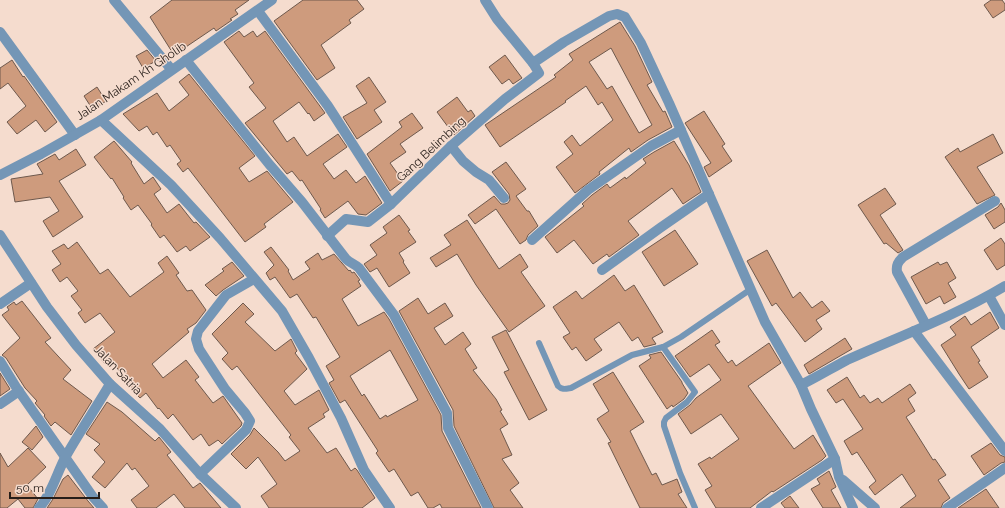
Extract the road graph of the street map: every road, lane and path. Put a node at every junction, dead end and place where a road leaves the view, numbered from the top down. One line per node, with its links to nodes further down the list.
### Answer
1 (114, 0): 8 (street)
2 (272, 0): 4 (street, Jalan Makam Kh Gholib)
3 (485, 0): 7 (street)
4 (258, 6): 6 (street, Jalan Makam Kh Gholib); 17 (street)
5 (0, 32): 11 (street)
6 (186, 60): 8 (street, Jalan Makam Kh Gholib); 19 (street)
7 (533, 63): 10 (street); 12 (street, Gang Belimbing)
8 (171, 70): 9 (street, Jalan Makam Kh Gholib)
9 (101, 120): 11 (street, Jalan Makam Kh Gholib); 22 (street)
10 (681, 130): 14 (street); 20 (street)
11 (75, 135): 13 (street, Jalan Makam Kh Gholib)
12 (451, 146): 15 (street); 17 (street, Gang Belimbing)
13 (0, 175)
14 (709, 194): 21 (street); 25 (street)
15 (504, 198)
16 (995, 201): 28 (street)
17 (391, 204): 19 (street, Gang Belimbing)
18 (0, 235): 23 (street, Jalan Satria)
19 (327, 236): 48 (street)
20 (532, 240)
21 (602, 270)
22 (254, 279): 42 (street); 47 (street)
23 (31, 283): 27 (street); 34 (street, Jalan Satria)
24 (1005, 286): 26 (street)
25 (751, 289): 32 (lane); 35 (street)
26 (989, 296): 28 (street); 29 (street)
27 (0, 304)
28 (926, 325): 30 (street)
29 (1005, 325)
30 (914, 332): 35 (street); 38 (street)
31 (539, 344): 32 (lane)
32 (663, 347): 49 (lane)
33 (0, 361): 36 (street)
34 (110, 384): 39 (street); 42 (street, Jalan Satria)
35 (801, 385): 40 (street)
36 (19, 391): 37 (street); 39 (street)
37 (0, 404)
38 (1005, 451)
39 (66, 457): 44 (street); 45 (street)
40 (835, 459): 43 (street); 50 (street)
41 (1005, 468): 53 (street)
42 (200, 474): 46 (street, Jalan Satria)
43 (840, 477): 51 (street); 52 (street)
44 (39, 508)
45 (103, 508)
46 (236, 508)
47 (390, 508)
48 (488, 508)
49 (695, 508)
50 (761, 508)
51 (853, 508)
52 (875, 508)
53 (947, 508)

